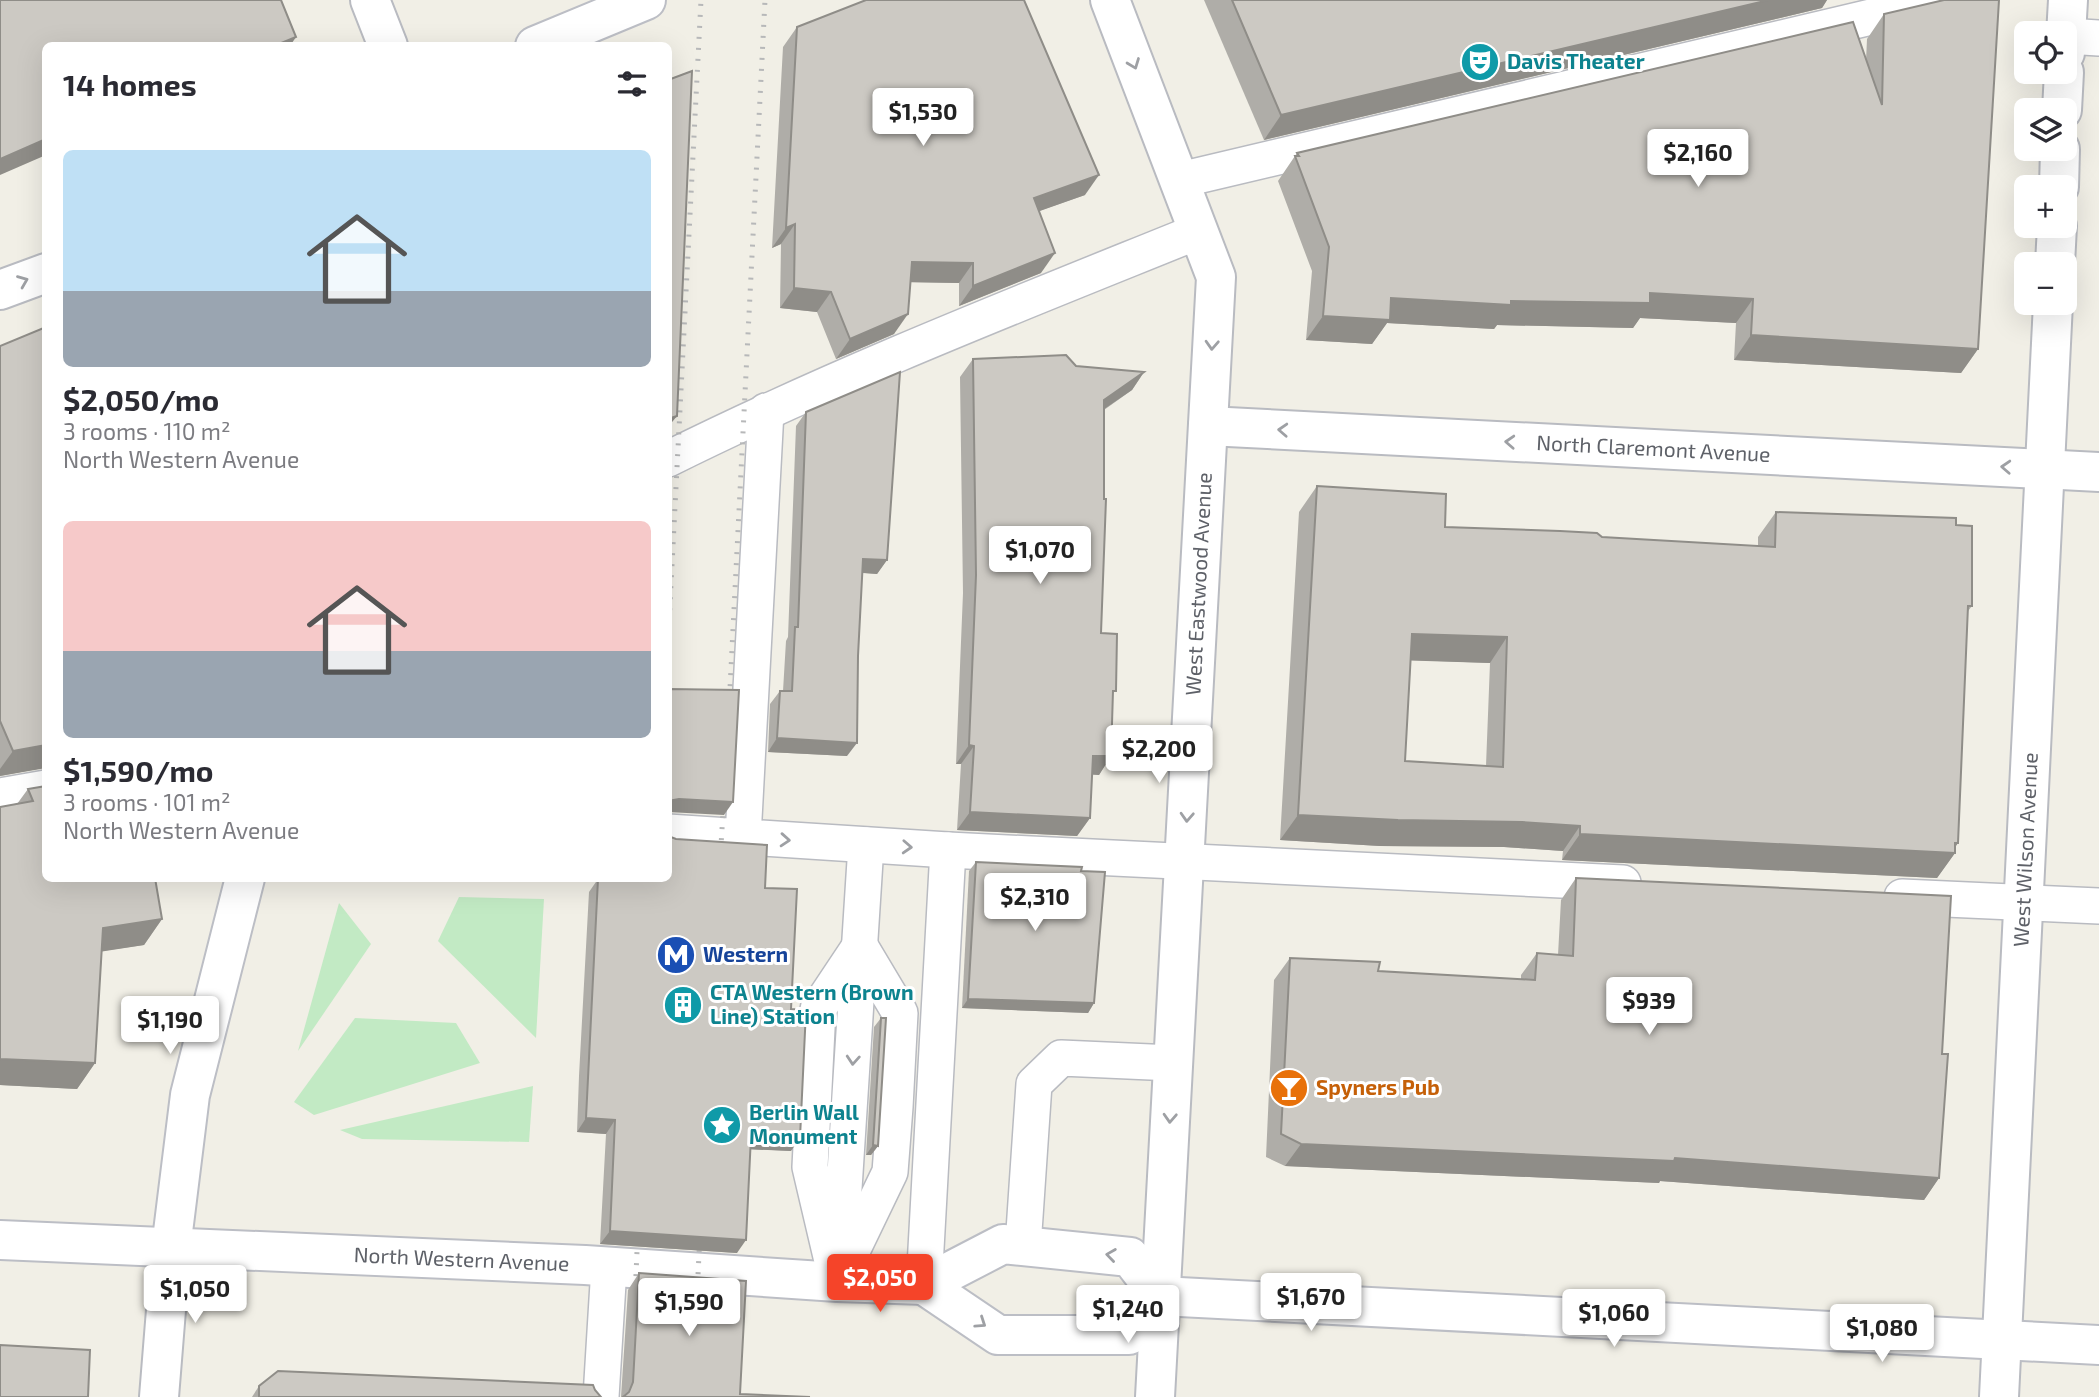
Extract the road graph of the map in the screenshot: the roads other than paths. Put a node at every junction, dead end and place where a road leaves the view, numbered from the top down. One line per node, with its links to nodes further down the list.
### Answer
1 (370, 0): 9 (street)
2 (646, 0): 10 (street)
3 (1110, 0): 11 (street, West Eastwood Avenue, one-way to 11)
4 (1943, 0): 11 (lane)
5 (2068, 0): 6 (street)
6 (2067, 21)
7 (2077, 37): 8 (lane)
8 (2099, 38)
9 (386, 42)
10 (545, 42)
11 (1180, 180): 12 (street, West Eastwood Avenue)
12 (1199, 232): 16 (lane); 17 (street, West Eastwood Avenue, one-way to 17)
13 (42, 274): 14 (street, one-way to 13)
14 (0, 290)
15 (2052, 315): 19 (street, West Wilson Avenue)
16 (766, 411): 18 (lane); 24 (lane)
17 (1208, 426): 19 (street, North Claremont Avenue, one-way to 17); 27 (street, West Eastwood Avenue, one-way to 27)
18 (672, 457)
19 (2044, 469): 20 (street, North Claremont Avenue); 31 (street, West Wilson Avenue)
20 (2099, 472)
21 (42, 789): 22 (lane)
22 (0, 796)
23 (672, 832): 24 (lane)
24 (743, 837): 25 (lane, one-way to 25)
25 (866, 845): 26 (lane, one-way to 26); 33 (lane)
26 (948, 850): 27 (lane); 40 (lane)
27 (1184, 862): 29 (lane); 34 (street, West Eastwood Avenue)
28 (244, 882): 37 (street)
29 (1652, 884)
30 (1873, 895): 31 (lane)
31 (2024, 902): 32 (lane); 42 (street, West Wilson Avenue)
32 (2099, 906)
33 (860, 946): 39 (lane, one-way to 39); 39 (lane)
34 (1173, 1063): 36 (lane); 41 (street, West Eastwood Avenue, one-way to 41)
35 (0, 1240): 37 (street, North Western Avenue)
36 (1023, 1246): 40 (street); 41 (street, one-way to 36)
37 (171, 1248): 38 (street, North Western Avenue); 44 (street)
38 (609, 1267): 39 (street, North Western Avenue); 45 (lane)
39 (838, 1282): 40 (street, North Western Avenue)
40 (924, 1286): 41 (street, one-way to 41)
41 (1160, 1296): 42 (street); 46 (street, West Eastwood Avenue)
42 (2002, 1340): 43 (street); 47 (street, West Wilson Avenue)
43 (2099, 1345)
44 (159, 1397)
45 (601, 1397)
46 (1155, 1397)
47 (1998, 1397)

